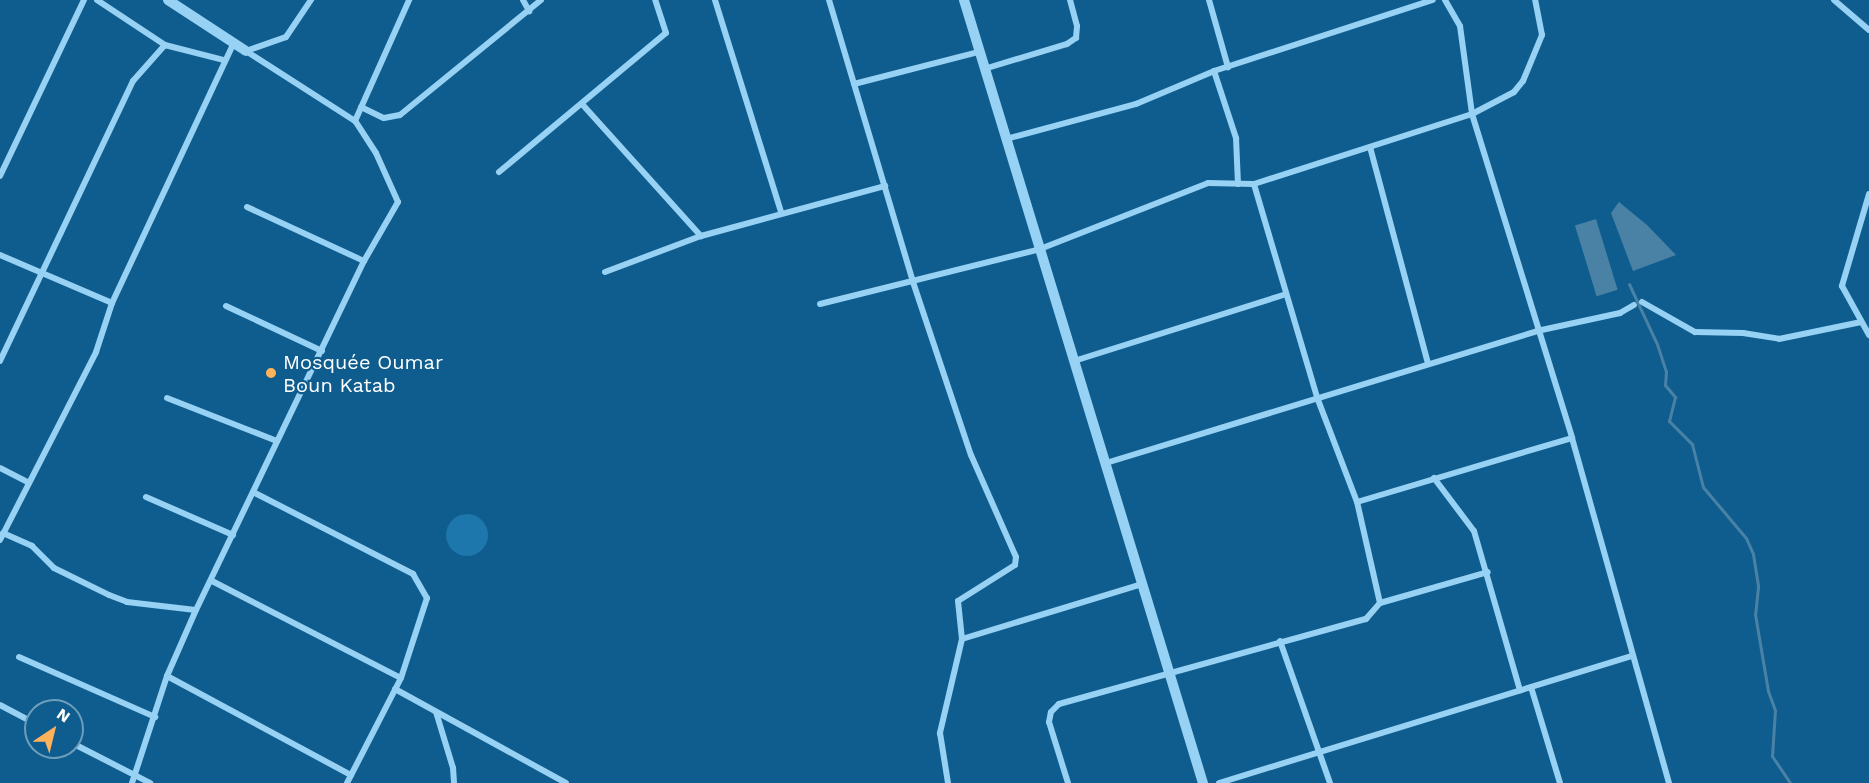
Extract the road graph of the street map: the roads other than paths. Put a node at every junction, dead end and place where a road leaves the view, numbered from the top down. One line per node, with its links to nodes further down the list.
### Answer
1 (84, 0): 36 (street)
2 (97, 0): 21 (street)
3 (168, 0): 20 (street)
4 (311, 0): 22 (street)
5 (409, 0): 30 (street)
6 (523, 0): 18 (street)
7 (541, 0): 18 (street)
8 (655, 0): 29 (street)
9 (715, 0): 42 (street)
10 (829, 0): 28 (street)
11 (964, 0): 23 (street)
12 (1070, 0): 26 (street)
13 (1209, 0): 25 (street)
14 (1433, 0): 25 (street)
15 (1445, 0): 31 (street)
16 (1534, 0): 31 (street)
17 (1834, 0): 19 (street)
18 (529, 11): 30 (street)
19 (1869, 30)
20 (234, 42): 22 (street); 24 (street)
21 (165, 45): 24 (street); 47 (street)
22 (246, 51): 32 (street)
23 (980, 52): 26 (street); 28 (street)
24 (224, 60): 52 (street)
25 (1228, 67): 27 (street)
26 (984, 69): 33 (street)
27 (1214, 71): 33 (street); 37 (street)
28 (854, 84): 39 (street)
29 (582, 104): 35 (street); 43 (street)
30 (361, 107): 32 (street)
31 (1472, 114): 34 (street); 57 (street)
32 (355, 121): 46 (street)
33 (1006, 139): 44 (street)
34 (1370, 147): 38 (street); 62 (street)
35 (499, 172)
36 (0, 176)
37 (1238, 184): 38 (street); 44 (street)
38 (1254, 184): 50 (street)
39 (885, 186): 42 (street); 49 (street)
40 (1869, 194): 56 (street)
41 (247, 207): 46 (street)
42 (781, 212): 43 (street)
43 (701, 236): 48 (street)
44 (1040, 249): 49 (street); 60 (street)
45 (0, 255): 47 (street)
46 (364, 261): 59 (street)
47 (41, 272): 52 (street); 61 (street)
48 (605, 272)
49 (913, 282): 53 (street); 82 (street)
50 (1286, 294): 60 (street); 63 (street)
51 (1642, 302): 56 (street)
52 (112, 303): 70 (street)
53 (820, 304)
54 (1634, 305): 57 (street)
55 (226, 306): 59 (street)
56 (1861, 322): 58 (street)
57 (1537, 331): 62 (street); 65 (street)
58 (1869, 335)
59 (322, 351): 66 (street)
60 (1074, 361): 67 (street)
61 (0, 362)
62 (1428, 363): 63 (street)
63 (1317, 397): 67 (street); 73 (street)
64 (167, 398): 66 (street)
65 (1572, 438): 69 (street); 84 (street)
66 (277, 441): 71 (street)
67 (1106, 463): 79 (street)
68 (0, 468): 70 (street)
69 (1434, 478): 73 (street); 77 (street)
70 (27, 482): 74 (street)
71 (253, 492): 75 (street); 88 (street)
72 (146, 497): 75 (street)
73 (1358, 502): 80 (street)
74 (3, 533): 76 (street); 81 (street)
75 (233, 535): 78 (street)
76 (0, 540)
77 (1488, 572): 80 (street); 91 (street)
78 (212, 581): 81 (street); 88 (street)
79 (1142, 584): 82 (street); 86 (street)
80 (1380, 603): 83 (street)
81 (196, 610): 87 (street)
82 (962, 639): 105 (street)
83 (1280, 641): 86 (street); 97 (street)
84 (1633, 656): 89 (street); 111 (street)
85 (19, 657): 94 (street)
86 (1171, 675): 106 (street); 107 (street)
87 (167, 676): 94 (street); 99 (street)
88 (400, 678): 90 (street)
89 (1531, 687): 91 (street); 110 (street)
90 (395, 689): 93 (street); 99 (street)
91 (1520, 690): 97 (street)
92 (0, 705): 95 (street)
93 (436, 712): 103 (street); 104 (street)
94 (155, 717): 98 (street)
95 (24, 718)
96 (84, 749): 98 (street)
97 (1321, 750): 108 (street); 109 (street)
98 (134, 775): 100 (street); 101 (street)
99 (351, 775): 102 (street)
100 (132, 783)
101 (150, 783)
102 (347, 783)
103 (454, 783)
104 (566, 783)
105 (948, 783)
106 (1068, 783)
107 (1203, 783)
108 (1219, 783)
109 (1330, 783)
110 (1560, 783)
111 (1669, 783)

